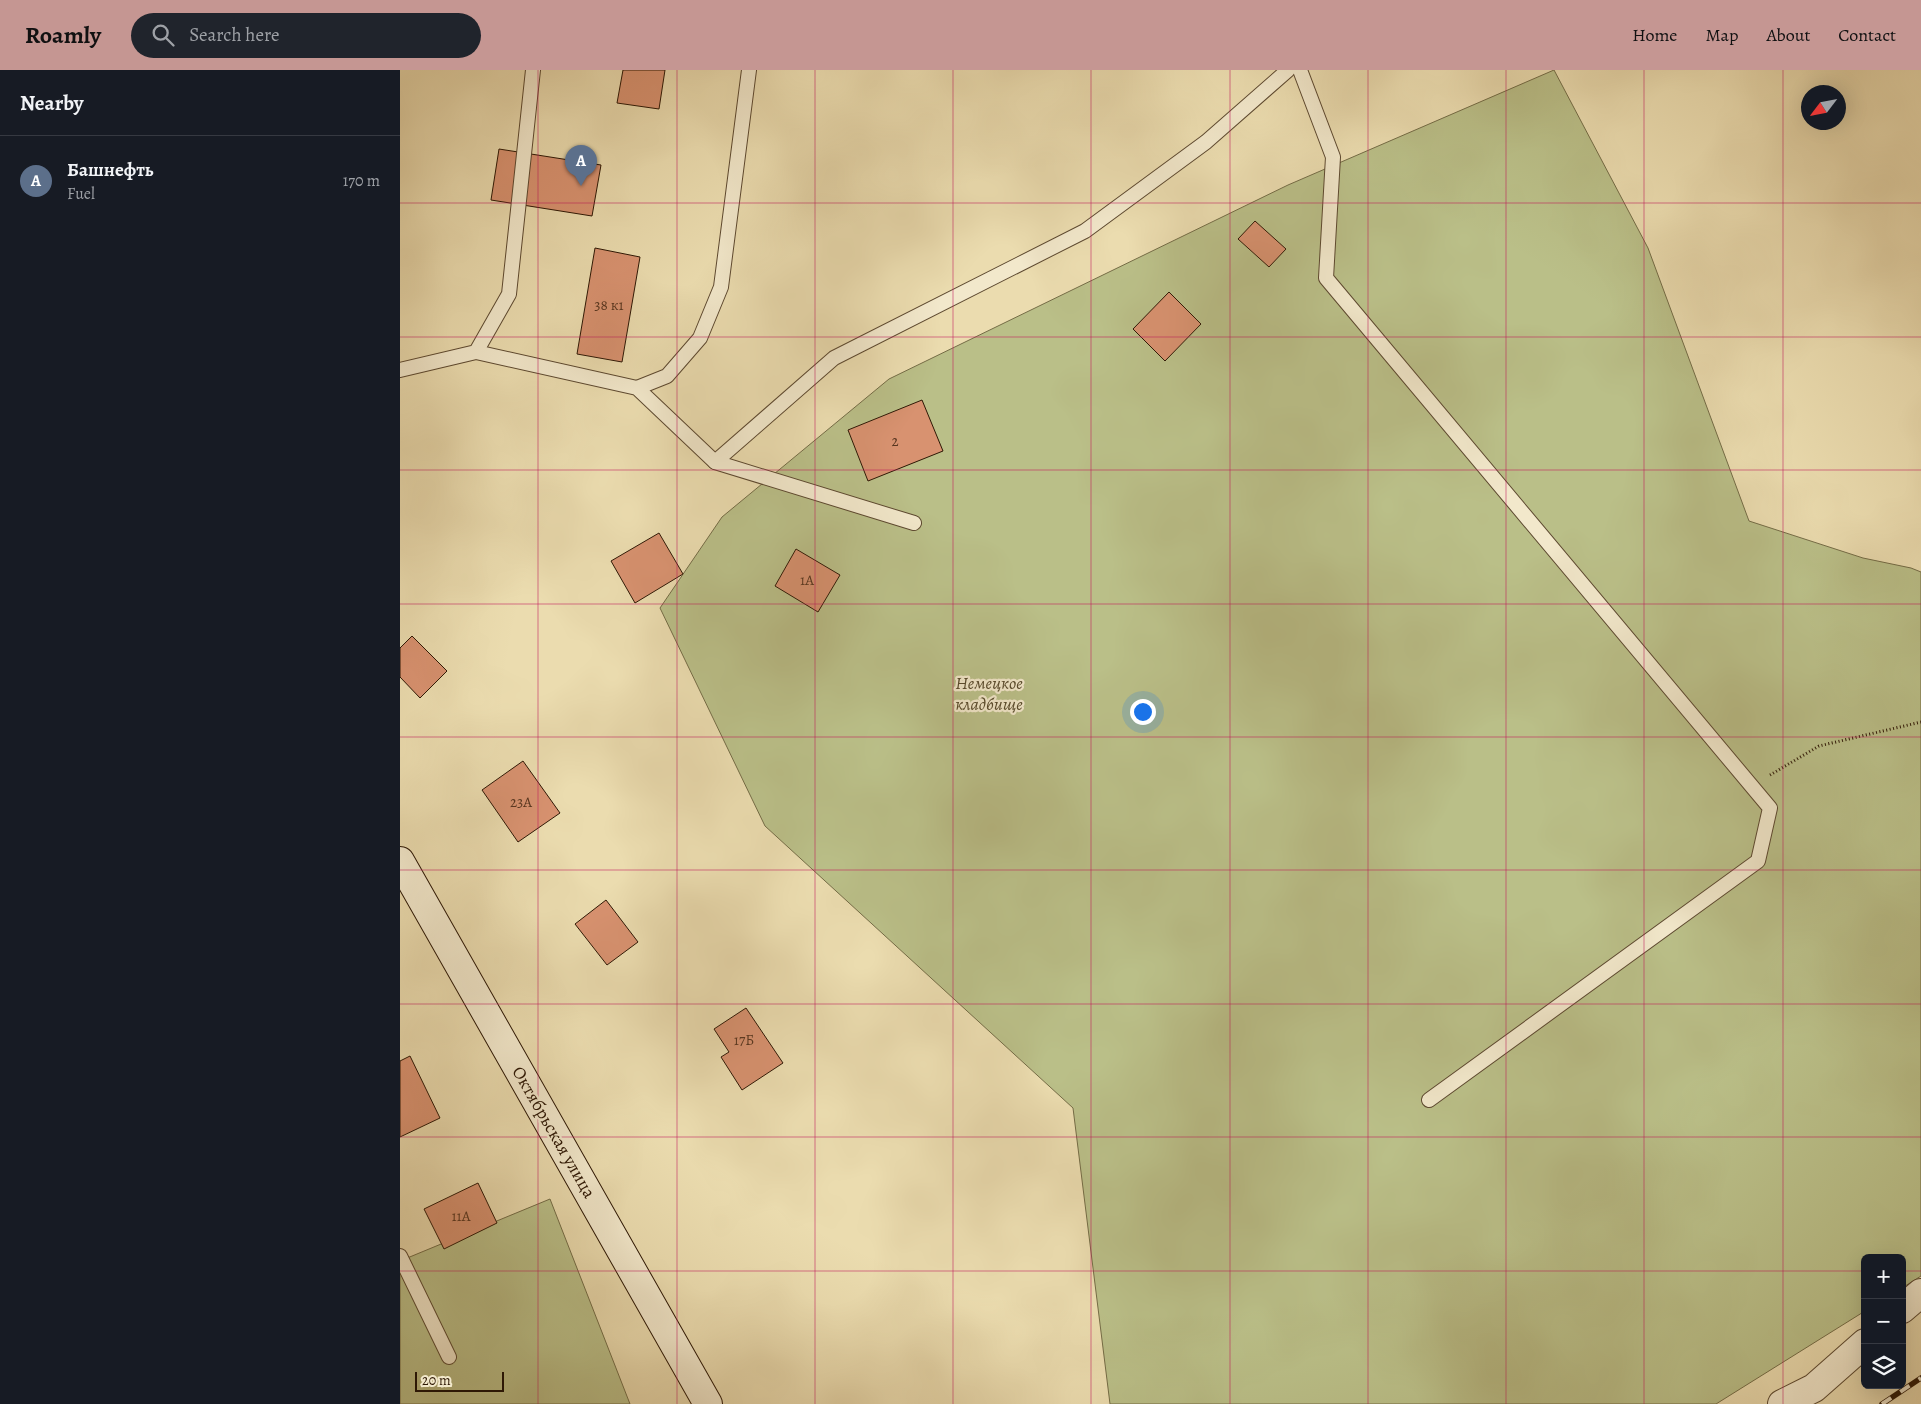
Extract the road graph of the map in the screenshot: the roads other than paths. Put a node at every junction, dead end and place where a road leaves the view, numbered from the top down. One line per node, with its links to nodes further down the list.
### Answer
1 (533, 70): 5 (lane)
2 (749, 70): 7 (lane)
3 (1288, 70): 8 (lane)
4 (1300, 70): 11 (lane)
5 (476, 352): 6 (lane); 7 (lane)
6 (400, 370)
7 (637, 388): 8 (lane)
8 (715, 462): 9 (lane)
9 (914, 523)
10 (400, 861): 17 (main road, Октябрьская улица)
11 (1429, 1100)
12 (400, 1256): 16 (lane)
13 (1921, 1293): 14 (main road)
14 (1906, 1306)
15 (1864, 1344): 18 (main road)
16 (449, 1358)
17 (708, 1404)
18 (1782, 1404)

